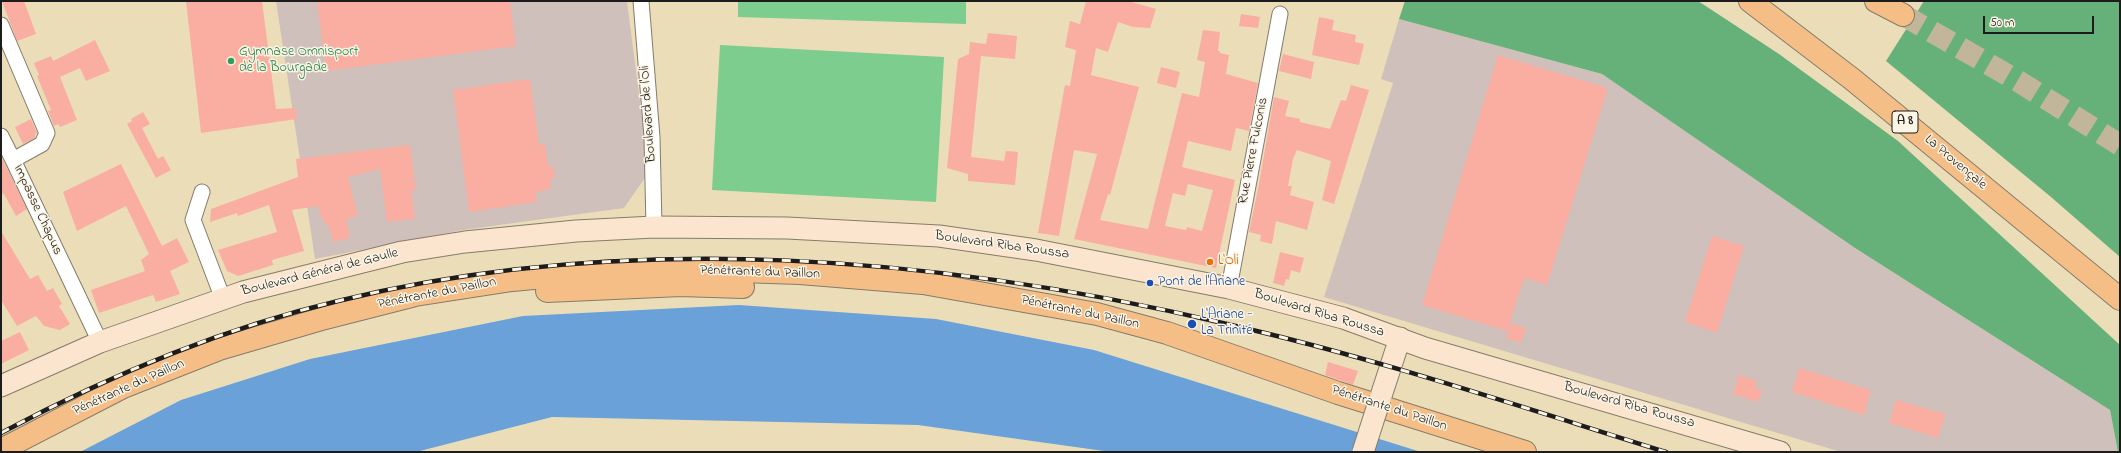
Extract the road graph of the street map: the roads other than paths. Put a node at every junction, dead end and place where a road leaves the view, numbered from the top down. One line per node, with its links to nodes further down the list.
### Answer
1 (641, 1): 10 (street, Boulevard de l'Oli)
2 (1750, 1): 13 (main road, La Provençale / A 8)
3 (1876, 1): 5 (main road)
4 (1280, 14): 11 (street, Rue Pierre Fulconis)
5 (1903, 15)
6 (1, 25): 8 (street, Impasse Chapus)
7 (1, 136): 8 (street)
8 (13, 160): 15 (street, Impasse Chapus)
9 (202, 192): 12 (street)
10 (654, 227): 11 (street, Boulevard Riba Roussa); 12 (street, Boulevard Général de Gaulle)
11 (1229, 288): 14 (street, Boulevard Riba Roussa)
12 (223, 299): 15 (street, Boulevard Général de Gaulle)
13 (2120, 299)
14 (1400, 338): 19 (street, bridge); 22 (street, Boulevard Riba Roussa)
15 (100, 342): 16 (street, Boulevard Général de Gaulle)
16 (1, 386)
17 (1, 450): 21 (main road, Pénétrante du Paillon)
18 (22, 452): 20 (main road, Pénétrante du Paillon)
19 (1363, 452)
20 (1484, 452)
21 (1525, 452)
22 (1780, 452)

